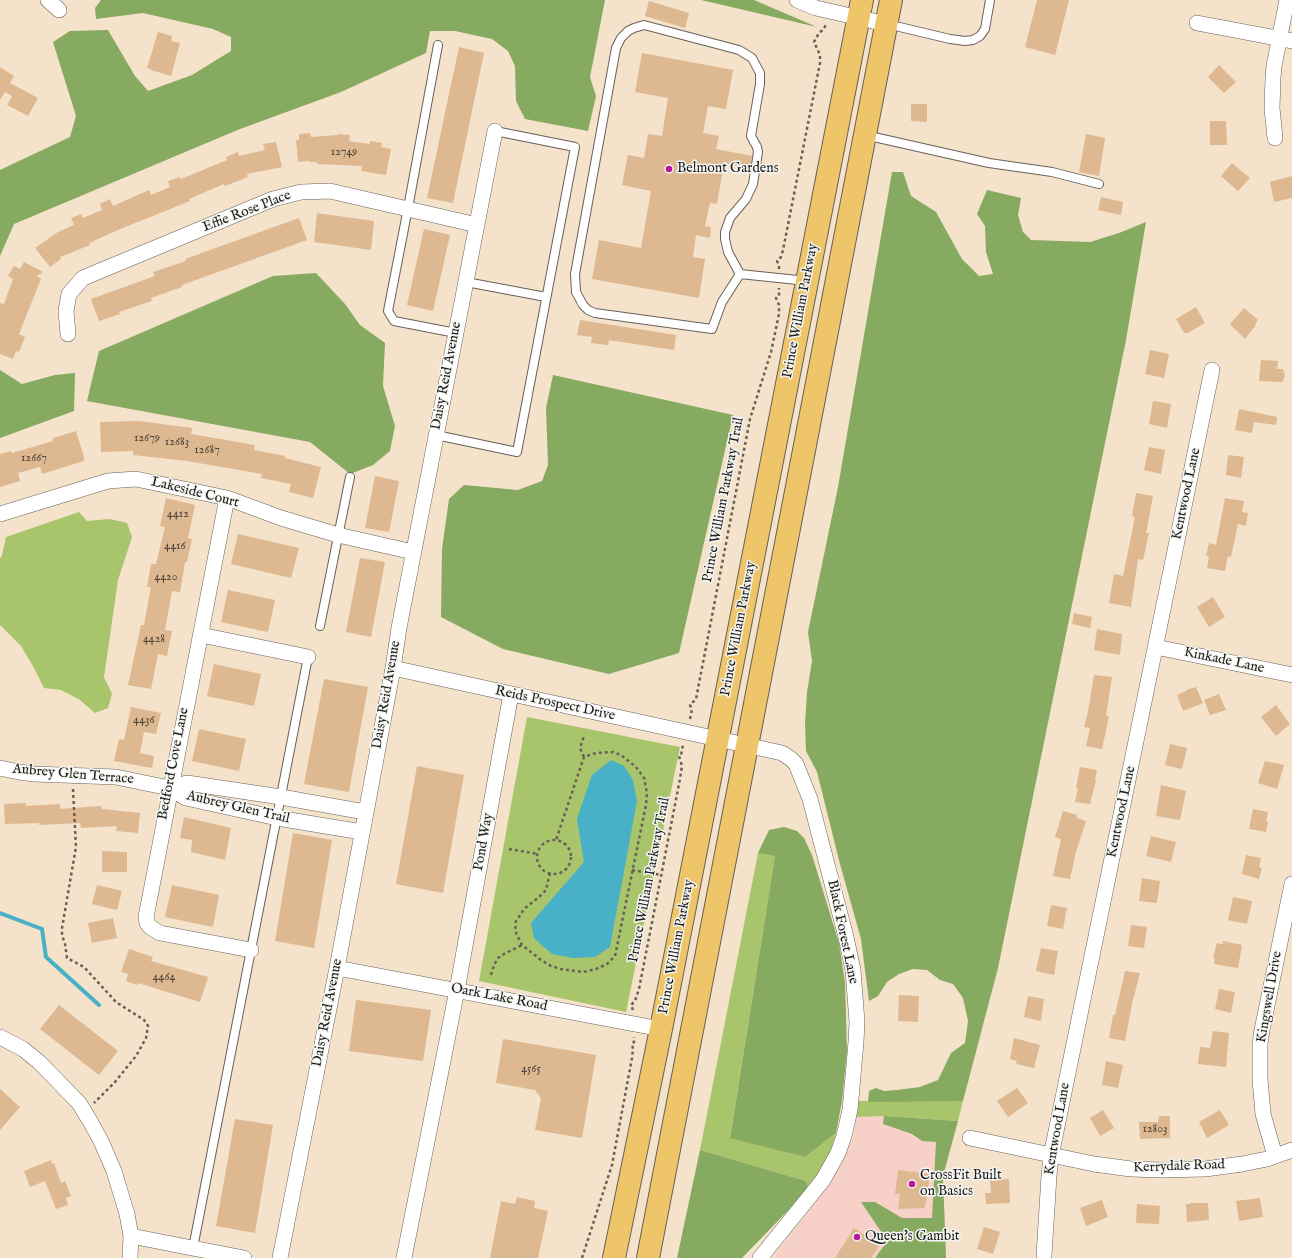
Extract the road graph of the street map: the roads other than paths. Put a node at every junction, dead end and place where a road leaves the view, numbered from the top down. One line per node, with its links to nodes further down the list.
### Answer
1 (48, 0): 7 (street)
2 (797, 0): 6 (street)
3 (891, 0): 8 (highway, Prince William Parkway)
4 (990, 0): 8 (lane)
5 (1287, 0): 10 (street)
6 (860, 9): 8 (street); 19 (highway, Prince William Parkway)
7 (59, 10)
8 (886, 24): 13 (highway, Prince William Parkway)
9 (1197, 24): 10 (street)
10 (1286, 40): 14 (street)
11 (438, 45): 16 (lane)
12 (495, 131): 17 (street, Daisy Reid Avenue); 21 (lane)
13 (864, 135): 15 (lane); 39 (highway, Prince William Parkway)
14 (1275, 138)
15 (1099, 184)
16 (408, 208): 17 (street, Effie Rose Place); 22 (lane); 23 (street, Effie Rose Place)
17 (477, 225): 20 (street, Daisy Reid Avenue)
18 (740, 274): 18 (lane); 19 (lane)
19 (807, 281): 38 (highway, Prince William Parkway)
20 (466, 282): 21 (lane); 22 (street, Daisy Reid Avenue)
21 (546, 297): 25 (lane)
22 (456, 333): 25 (street, Daisy Reid Avenue)
23 (68, 334)
24 (1212, 370): 33 (street, Kentwood Lane)
25 (436, 435): 30 (street, Daisy Reid Avenue)
26 (350, 477): 29 (lane)
27 (227, 498): 28 (street, Lakeside Court); 29 (street, Lakeside Court); 32 (street, Bedford Cove Lane)
28 (0, 514)
29 (338, 535): 30 (street, Lakeside Court); 31 (lane)
30 (413, 552): 35 (street, Daisy Reid Avenue)
31 (320, 626)
32 (200, 635): 34 (street); 41 (street, Bedford Cove Lane)
33 (1156, 647): 36 (street, Kinkade Lane); 54 (street, Kentwood Lane)
34 (308, 657): 42 (lane)
35 (393, 668): 37 (street, Reids Prospect Drive); 43 (street, Daisy Reid Avenue)
36 (1292, 675)
37 (511, 694): 38 (street, Reids Prospect Drive); 49 (street, Pond Way)
38 (717, 739): 39 (street, Black Forest Lane); 50 (highway, Prince William Parkway)
39 (747, 745): 64 (highway, Prince William Parkway); 65 (street, Black Forest Lane)
40 (0, 768): 41 (street, Aubrey Glen Terrace)
41 (170, 788): 42 (street, Aubrey Glen Trail); 44 (street, Aubrey Glen Trail); 47 (street, Bedford Cove Lane)
42 (281, 797): 43 (street, Aubrey Glen Trail); 44 (lane)
43 (365, 812): 45 (street, Daisy Reid Avenue)
44 (277, 818): 45 (street, Aubrey Glen Trail); 47 (lane)
45 (362, 832): 48 (street, Daisy Reid Avenue)
46 (1292, 884): 55 (street, Kingswell Drive)
47 (251, 950): 57 (lane)
48 (337, 968): 49 (street, Oark Lake Road); 61 (street, Daisy Reid Avenue)
49 (457, 990): 50 (street, Oark Lake Road); 62 (street, Pond Way)
50 (661, 1029): 63 (highway, Prince William Parkway)
51 (2, 1042): 56 (street)
52 (970, 1138): 54 (street, Kerrydale Road)
53 (1292, 1150): 55 (street, Kerrydale Road)
54 (1051, 1156): 55 (street, Kerrydale Road); 58 (street, Kentwood Lane)
55 (1275, 1156)
56 (131, 1236): 57 (street); 59 (street)
57 (193, 1248): 60 (street)
58 (1044, 1255)
59 (130, 1258)
60 (244, 1258)
61 (280, 1258)
62 (404, 1258)
63 (614, 1258)
64 (648, 1258)
65 (760, 1258)

